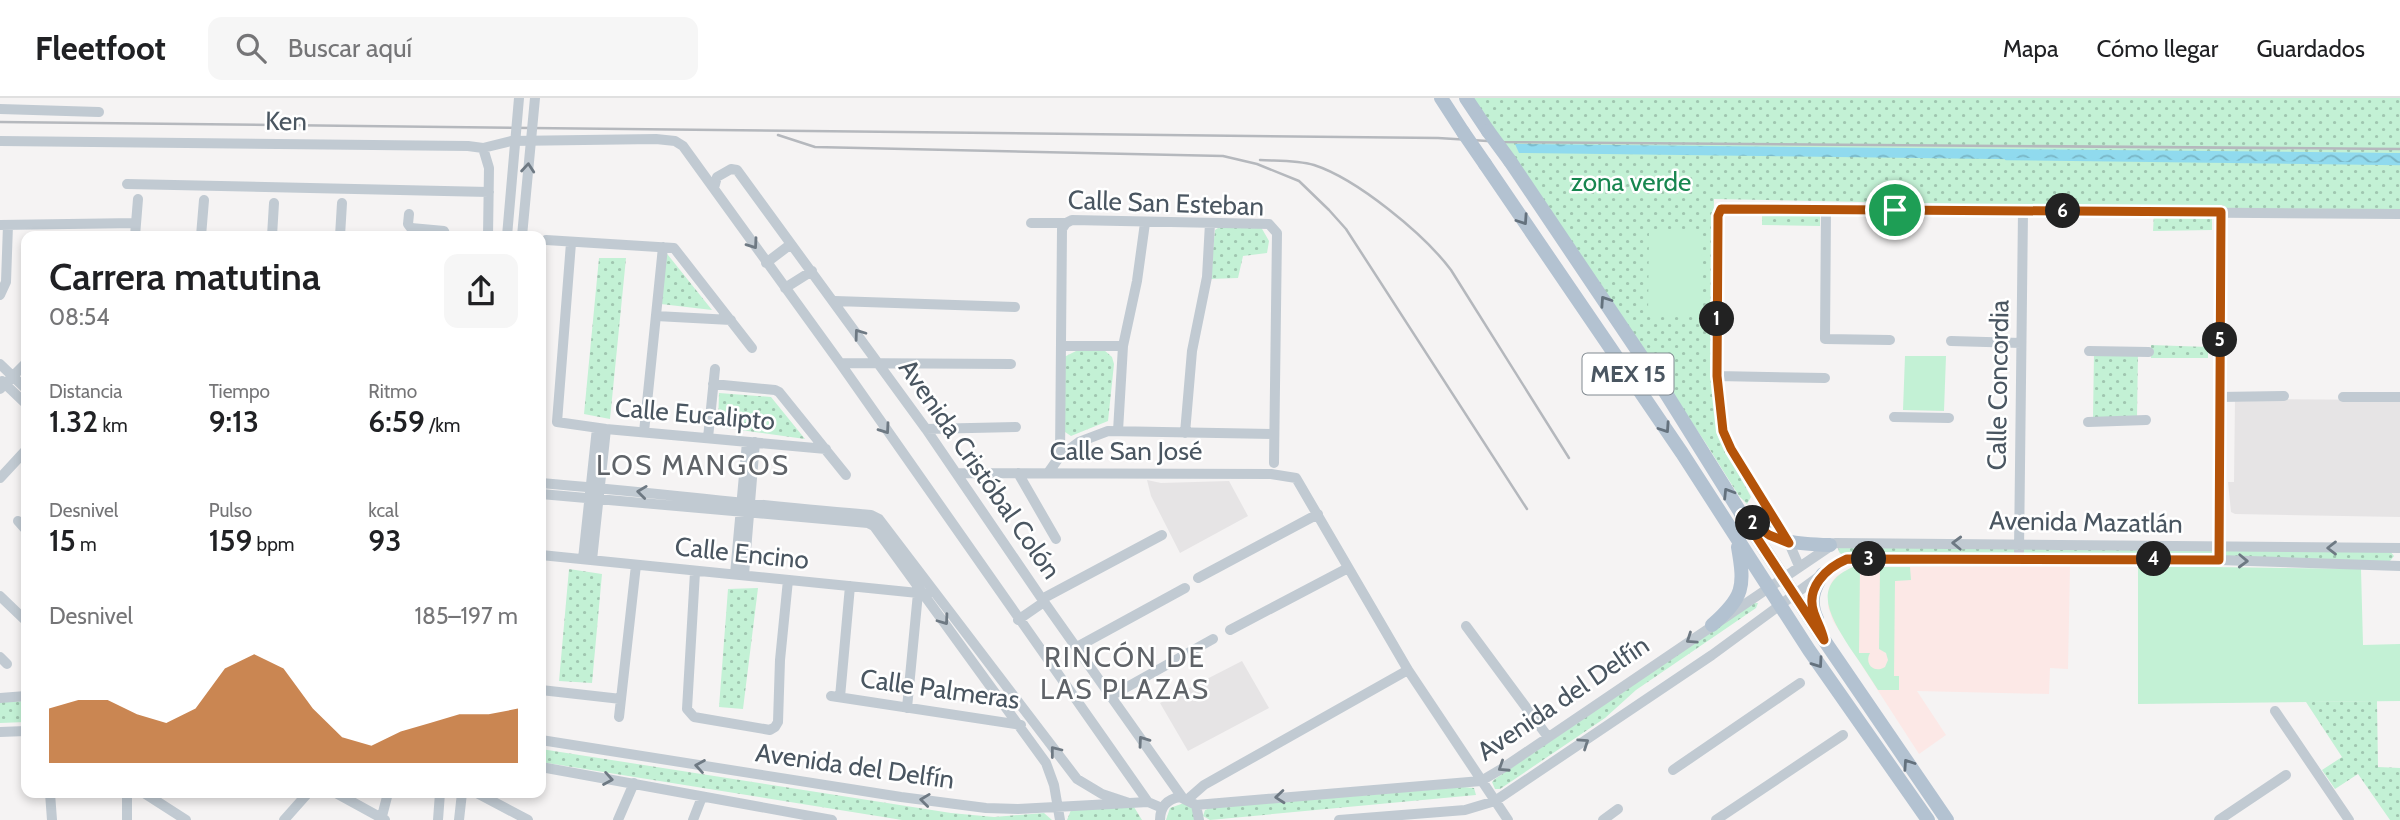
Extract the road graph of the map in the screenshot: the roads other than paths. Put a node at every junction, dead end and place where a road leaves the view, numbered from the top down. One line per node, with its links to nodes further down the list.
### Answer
1 (519, 98): 36 (street, bridge)
2 (535, 98): 37 (street, one-way to 2, bridge)
3 (1441, 98): 106 (main road, MEX 15, one-way to 106, bridge)
4 (1466, 98): 101 (main road, MEX 15, one-way to 4, bridge)
5 (0, 109): 6 (street)
6 (99, 112)
7 (0, 141): 9 (street, Ken)
8 (675, 141): 9 (street, Ken); 11 (street, Avenida Cristóbal Colón)
9 (483, 148): 12 (street)
10 (127, 184): 12 (street)
11 (714, 188): 40 (street, Avenida Cristóbal Colón); 42 (street, Avenida Cristóbal Colón, one-way to 42)
12 (489, 192): 35 (street)
13 (138, 199): 22 (street)
14 (204, 200): 31 (street)
15 (274, 203): 32 (street)
16 (342, 203): 33 (street)
17 (1826, 209): 18 (street); 50 (street); 64 (street)
18 (2023, 211): 19 (street); 52 (street, Calle Concordia)
19 (2221, 212): 21 (street); 70 (street)
20 (408, 214): 34 (street)
21 (2400, 214)
22 (136, 223): 27 (street); 30 (street)
23 (1031, 223): 24 (street, Calle San Esteban)
24 (1066, 223): 25 (street, Calle San Esteban); 53 (street)
25 (1145, 223): 26 (street, Calle San Esteban); 54 (street)
26 (1210, 223): 83 (street); 84 (street, Calle San Esteban)
27 (72, 224): 28 (street); 29 (street)
28 (4, 225): 45 (street)
29 (71, 231)
30 (135, 231)
31 (201, 231)
32 (272, 231)
33 (340, 231)
34 (428, 231)
35 (488, 231)
36 (507, 231)
37 (522, 231)
38 (546, 240): 39 (street)
39 (571, 243): 41 (street); 79 (street, Calle Eucalipto)
40 (792, 244): 42 (street); 43 (street, Avenida Cristóbal Colón)
41 (663, 247): 48 (street); 49 (street)
42 (766, 262): 44 (street, Avenida Cristóbal Colón)
43 (812, 271): 44 (street); 46 (street, Avenida Cristóbal Colón)
44 (785, 288): 58 (street, Avenida Cristóbal Colón)
45 (0, 295)
46 (835, 301): 47 (street); 59 (street, Avenida Cristóbal Colón, one-way to 46)
47 (1015, 307)
48 (656, 316): 49 (street); 82 (street)
49 (731, 320): 55 (street)
50 (1890, 340)
51 (1951, 341): 52 (street)
52 (2021, 343): 108 (street, Calle Concordia)
53 (1063, 346): 54 (street); 89 (street)
54 (1123, 346): 81 (street)
55 (752, 348)
56 (2089, 351): 57 (street)
57 (2149, 352)
58 (840, 363): 59 (street); 136 (street, Avenida Cristóbal Colón, one-way to 136)
59 (879, 363): 61 (street); 80 (street, Avenida Cristóbal Colón)
60 (0, 364): 66 (street)
61 (1011, 364)
62 (21, 367): 66 (street)
63 (715, 369): 67 (street)
64 (1717, 376): 65 (street); 107 (street)
65 (1825, 378)
66 (4, 382): 68 (street); 73 (street)
67 (713, 384): 85 (street); 87 (street)
68 (21, 388)
69 (2284, 396): 70 (street)
70 (2220, 397): 110 (street)
71 (2343, 397): 72 (street)
72 (2400, 397)
73 (21, 399)
74 (1894, 417): 75 (street)
75 (1950, 418)
76 (2146, 420): 77 (street)
77 (2088, 422)
78 (1016, 427): 80 (street)
79 (601, 428): 82 (street, Calle Eucalipto); 97 (street)
80 (926, 429): 91 (street, Avenida Cristóbal Colón)
81 (1118, 431): 83 (street); 89 (street)
82 (645, 432): 85 (street, Calle Eucalipto)
83 (1185, 433): 84 (street)
84 (1274, 434): 90 (street, Calle San Esteban)
85 (708, 438): 86 (street, Calle Eucalipto)
86 (751, 442): 87 (street, Calle Eucalipto); 99 (street)
87 (825, 449): 94 (street)
88 (21, 455): 95 (street)
89 (1060, 456): 93 (street)
90 (1274, 463)
91 (956, 473): 92 (street, Calle San José); 133 (street, Avenida Cristóbal Colón)
92 (1018, 473): 93 (street, Calle San José); 105 (street)
93 (1048, 473): 100 (street, Calle San José)
94 (846, 475)
95 (0, 478)
96 (546, 484): 97 (street)
97 (595, 493): 98 (street); 99 (street); 114 (street)
98 (546, 494)
99 (745, 508): 122 (street); 129 (street); 130 (street)
100 (1318, 513): 119 (street); 123 (street)
101 (1742, 515): 107 (main road); 124 (main road, MEX 15)
102 (18, 521): 103 (street)
103 (21, 524)
104 (1162, 535): 133 (street)
105 (1056, 539)
106 (1738, 542): 128 (main road, MEX 15); 137 (main road)
107 (1789, 543): 109 (main road); 117 (street)
108 (2019, 544): 109 (street, Avenida Mazatlán, one-way to 109); 110 (street, Avenida Mazatlán); 113 (street, Calle Concordia)
109 (1829, 545): 117 (street)
110 (2219, 547): 111 (street, Avenida Mazatlán, one-way to 110); 115 (street)
111 (2400, 548)
112 (546, 556): 114 (street, Calle Encino)
113 (2019, 559): 115 (street, Avenida Mazatlán); 121 (street, Avenida Mazatlán)
114 (588, 560): 116 (street, Calle Encino)
115 (2219, 560): 118 (street, Avenida Mazatlán, one-way to 118)
116 (636, 565): 120 (street, Calle Encino); 149 (street)
117 (1799, 566): 124 (street)
118 (2400, 566)
119 (1349, 568): 139 (street); 143 (street)
120 (695, 572): 122 (street, Calle Encino); 125 (street)
121 (1823, 574): 131 (street, Avenida Mazatlán); 141 (main road)
122 (739, 575): 125 (street, Calle Encino)
123 (1198, 578)
124 (1783, 578): 128 (street); 131 (main road, MEX 15)
125 (788, 580): 126 (street, Calle Encino)
126 (850, 586): 129 (street, Calle Encino); 150 (street, Calle Palmeras)
127 (1185, 588): 142 (street)
128 (1768, 588): 134 (main road, MEX 15); 137 (street, Avenida del Delfín)
129 (922, 593): 130 (street, Calle Encino); 150 (street); 154 (street, one-way to 154)
130 (938, 594): 153 (street)
131 (1795, 595): 134 (street); 141 (main road, MEX 15)
132 (0, 596): 135 (street)
133 (1043, 601): 136 (street); 142 (street, Avenida Cristóbal Colón)
134 (1781, 606): 176 (street, Avenida del Delfín, one-way to 134); 201 (main road, MEX 15, one-way to 201)
135 (21, 616)
136 (1018, 620): 177 (street, Avenida Cristóbal Colón)
137 (1712, 625): 158 (street, Avenida del Delfín, one-way to 158)
138 (1466, 626): 158 (street)
139 (1230, 630)
140 (1213, 639): 147 (street)
141 (1824, 640): 202 (main road, MEX 15, one-way to 141)
142 (1077, 648): 147 (street, Avenida Cristóbal Colón)
143 (1408, 670): 163 (street); 175 (street)
144 (1800, 683): 161 (street)
145 (546, 691): 149 (street)
146 (21, 696): 148 (street)
147 (1111, 696): 175 (street, Avenida Cristóbal Colón, one-way to 147)
148 (0, 698)
149 (621, 699): 152 (street)
150 (907, 708): 154 (street, Calle Palmeras)
151 (2275, 711): 204 (street)
152 (619, 717)
153 (1034, 724): 154 (street, Calle Palmeras); 178 (street, one-way to 153)
154 (1020, 726): 179 (street)
155 (21, 731): 156 (street)
156 (0, 732)
157 (1843, 735): 200 (street)
158 (1548, 737): 163 (street, Avenida del Delfín, one-way to 163)
159 (546, 741): 179 (street, Avenida del Delfín, one-way to 159)
160 (546, 768): 164 (street, Avenida del Delfín, one-way to 164)
161 (1673, 771)
162 (2286, 775): 203 (street)
163 (1481, 780): 175 (street, Avenida del Delfín, one-way to 175); 176 (street)
164 (634, 783): 165 (street, Avenida del Delfín); 192 (street)
165 (702, 797): 182 (street, Avenida del Delfín); 193 (street)
166 (50, 798): 185 (street)
167 (127, 798): 186 (street)
168 (153, 798): 187 (street)
169 (304, 798): 188 (street)
170 (345, 798): 183 (street)
171 (387, 798): 183 (street)
172 (440, 798): 189 (street)
173 (461, 798): 190 (street)
174 (495, 798): 191 (street)
175 (1189, 801): 181 (street); 196 (street)
176 (1495, 801): 184 (street); 198 (street, Avenida del Delfín)
177 (1148, 802): 178 (street, Avenida del Delfín); 181 (street, Avenida del Delfín)
178 (1129, 803): 179 (street, Avenida del Delfín)
179 (1058, 808): 195 (street)
180 (1618, 809): 199 (street)
181 (1161, 814)
182 (781, 816): 194 (street, Avenida del Delfín)
183 (382, 819)
184 (1504, 819)
185 (52, 820)
186 (127, 820)
187 (186, 820)
188 (284, 820)
189 (438, 820)
190 (459, 820)
191 (528, 820)
192 (618, 820)
193 (693, 820)
194 (832, 820)
195 (1060, 820)
196 (1199, 820)
197 (1339, 820): 198 (street, Avenida del Delfín)
198 (1347, 820)
199 (1603, 820)
200 (1716, 820)
201 (1928, 820)
202 (1947, 820)
203 (2219, 820)
204 (2349, 820)

